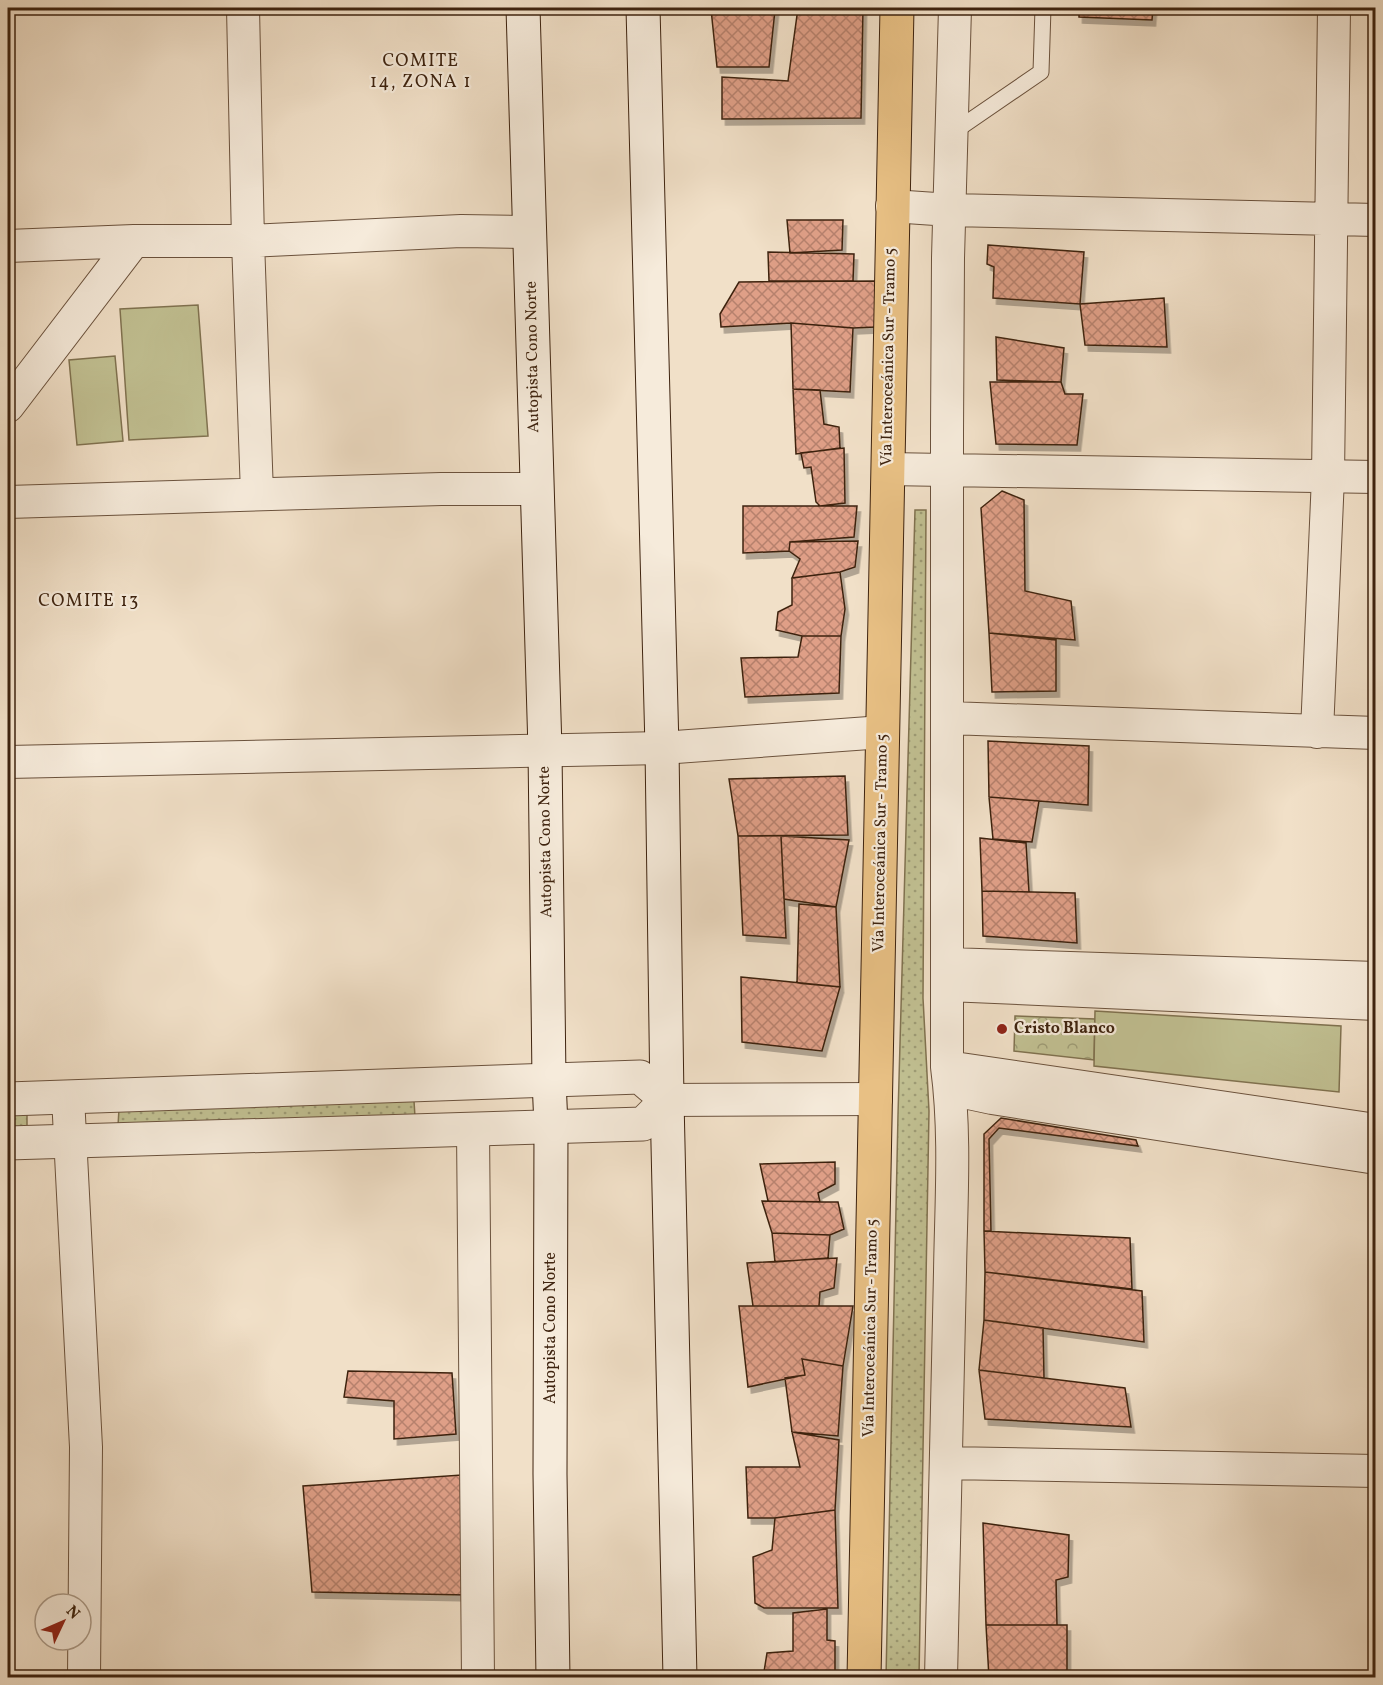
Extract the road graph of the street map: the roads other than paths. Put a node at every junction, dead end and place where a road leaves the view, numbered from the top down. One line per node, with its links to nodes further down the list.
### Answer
1 (243, 8): 15 (street)
2 (523, 8): 13 (main road, Autopista Cono Norte)
3 (643, 8): 29 (main road)
4 (897, 8): 9 (highway, Vía Interoceánica Sur - Tramo 5)
5 (955, 8): 8 (street)
6 (1043, 8): 8 (lane)
7 (1334, 8): 11 (street)
8 (952, 133): 10 (street)
9 (892, 206): 10 (street); 18 (highway, Vía Interoceánica Sur - Tramo 5)
10 (950, 210): 11 (street); 19 (street)
11 (1330, 220): 12 (street); 20 (street)
12 (1376, 220)
13 (530, 232): 15 (street); 22 (main road, Autopista Cono Norte)
14 (134, 242): 15 (street); 16 (street); 17 (street)
15 (248, 242): 23 (street)
16 (8, 246)
17 (8, 406)
18 (888, 469): 19 (street); 26 (highway, Vía Interoceánica Sur - Tramo 5)
19 (947, 471): 20 (street); 25 (street)
20 (1328, 477): 21 (street); 27 (street)
21 (1376, 477)
22 (537, 489): 23 (street); 30 (main road, Autopista Cono Norte)
23 (257, 494): 24 (street)
24 (8, 502)
25 (949, 718): 27 (street); 32 (street)
26 (883, 732): 29 (street); 39 (highway, Vía Interoceánica Sur - Tramo 5)
27 (1317, 732): 28 (street)
28 (1376, 733)
29 (662, 748): 30 (street); 40 (main road)
30 (545, 750): 31 (street); 36 (main road, Autopista Cono Norte)
31 (8, 762)
32 (948, 974): 33 (street); 34 (street); 35 (street)
33 (1376, 978)
34 (1376, 1004)
35 (949, 1078): 43 (street); 46 (street); 47 (street)
36 (549, 1080): 37 (main road); 40 (main road); 41 (main road, Autopista Cono Norte)
37 (68, 1097): 38 (main road); 44 (street)
38 (8, 1099)
39 (876, 1099): 40 (street); 53 (highway, Vía Interoceánica Sur - Tramo 5)
40 (667, 1100): 41 (main road); 52 (main road)
41 (551, 1126): 42 (main road); 51 (main road, Autopista Cono Norte)
42 (473, 1130): 44 (main road); 50 (street)
43 (1376, 1131)
44 (70, 1142): 45 (main road); 49 (street)
45 (8, 1143)
46 (1376, 1158)
47 (946, 1463): 48 (street); 54 (street)
48 (1376, 1471)
49 (84, 1677)
50 (478, 1677)
51 (553, 1677)
52 (680, 1677)
53 (864, 1677)
54 (942, 1677)

